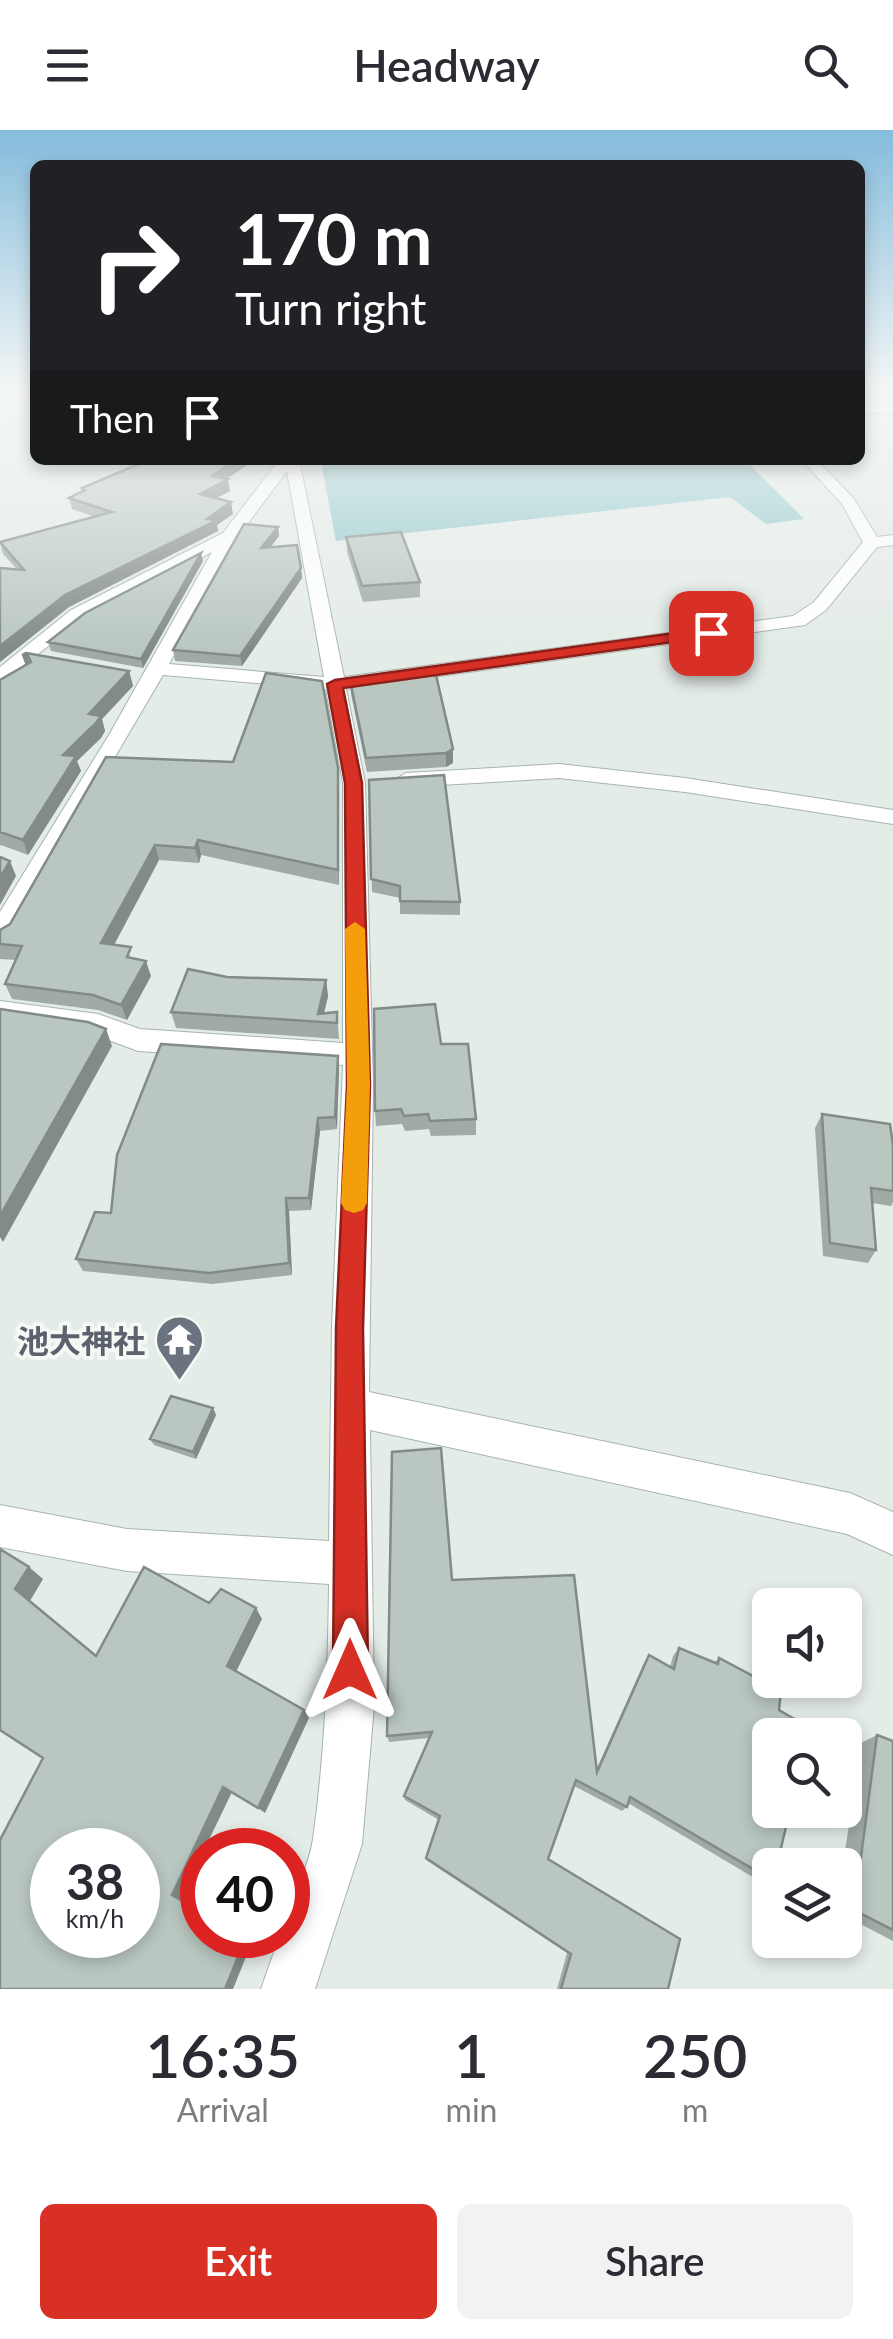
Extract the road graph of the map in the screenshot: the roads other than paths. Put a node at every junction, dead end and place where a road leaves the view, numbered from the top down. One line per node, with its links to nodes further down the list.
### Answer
1 (277, 475): 4 (street)
2 (292, 475): 11 (street)
3 (823, 475): 6 (street)
4 (229, 536): 7 (street); 9 (street)
5 (893, 540): 6 (street)
6 (872, 542): 11 (street)
7 (26, 656): 8 (street); 10 (street)
8 (62, 662)
9 (147, 674): 11 (street); 15 (street)
10 (0, 676)
11 (335, 684): 12 (street)
12 (372, 782): 13 (street); 18 (street)
13 (893, 817)
14 (10, 862): 15 (street)
15 (35, 870): 16 (street)
16 (0, 937)
17 (0, 1011): 18 (street)
18 (358, 1055): 19 (street)
19 (350, 1407): 21 (street); 22 (street)
20 (0, 1526): 22 (street)
21 (893, 1534)
22 (350, 1564): 23 (street)
23 (288, 1989)

